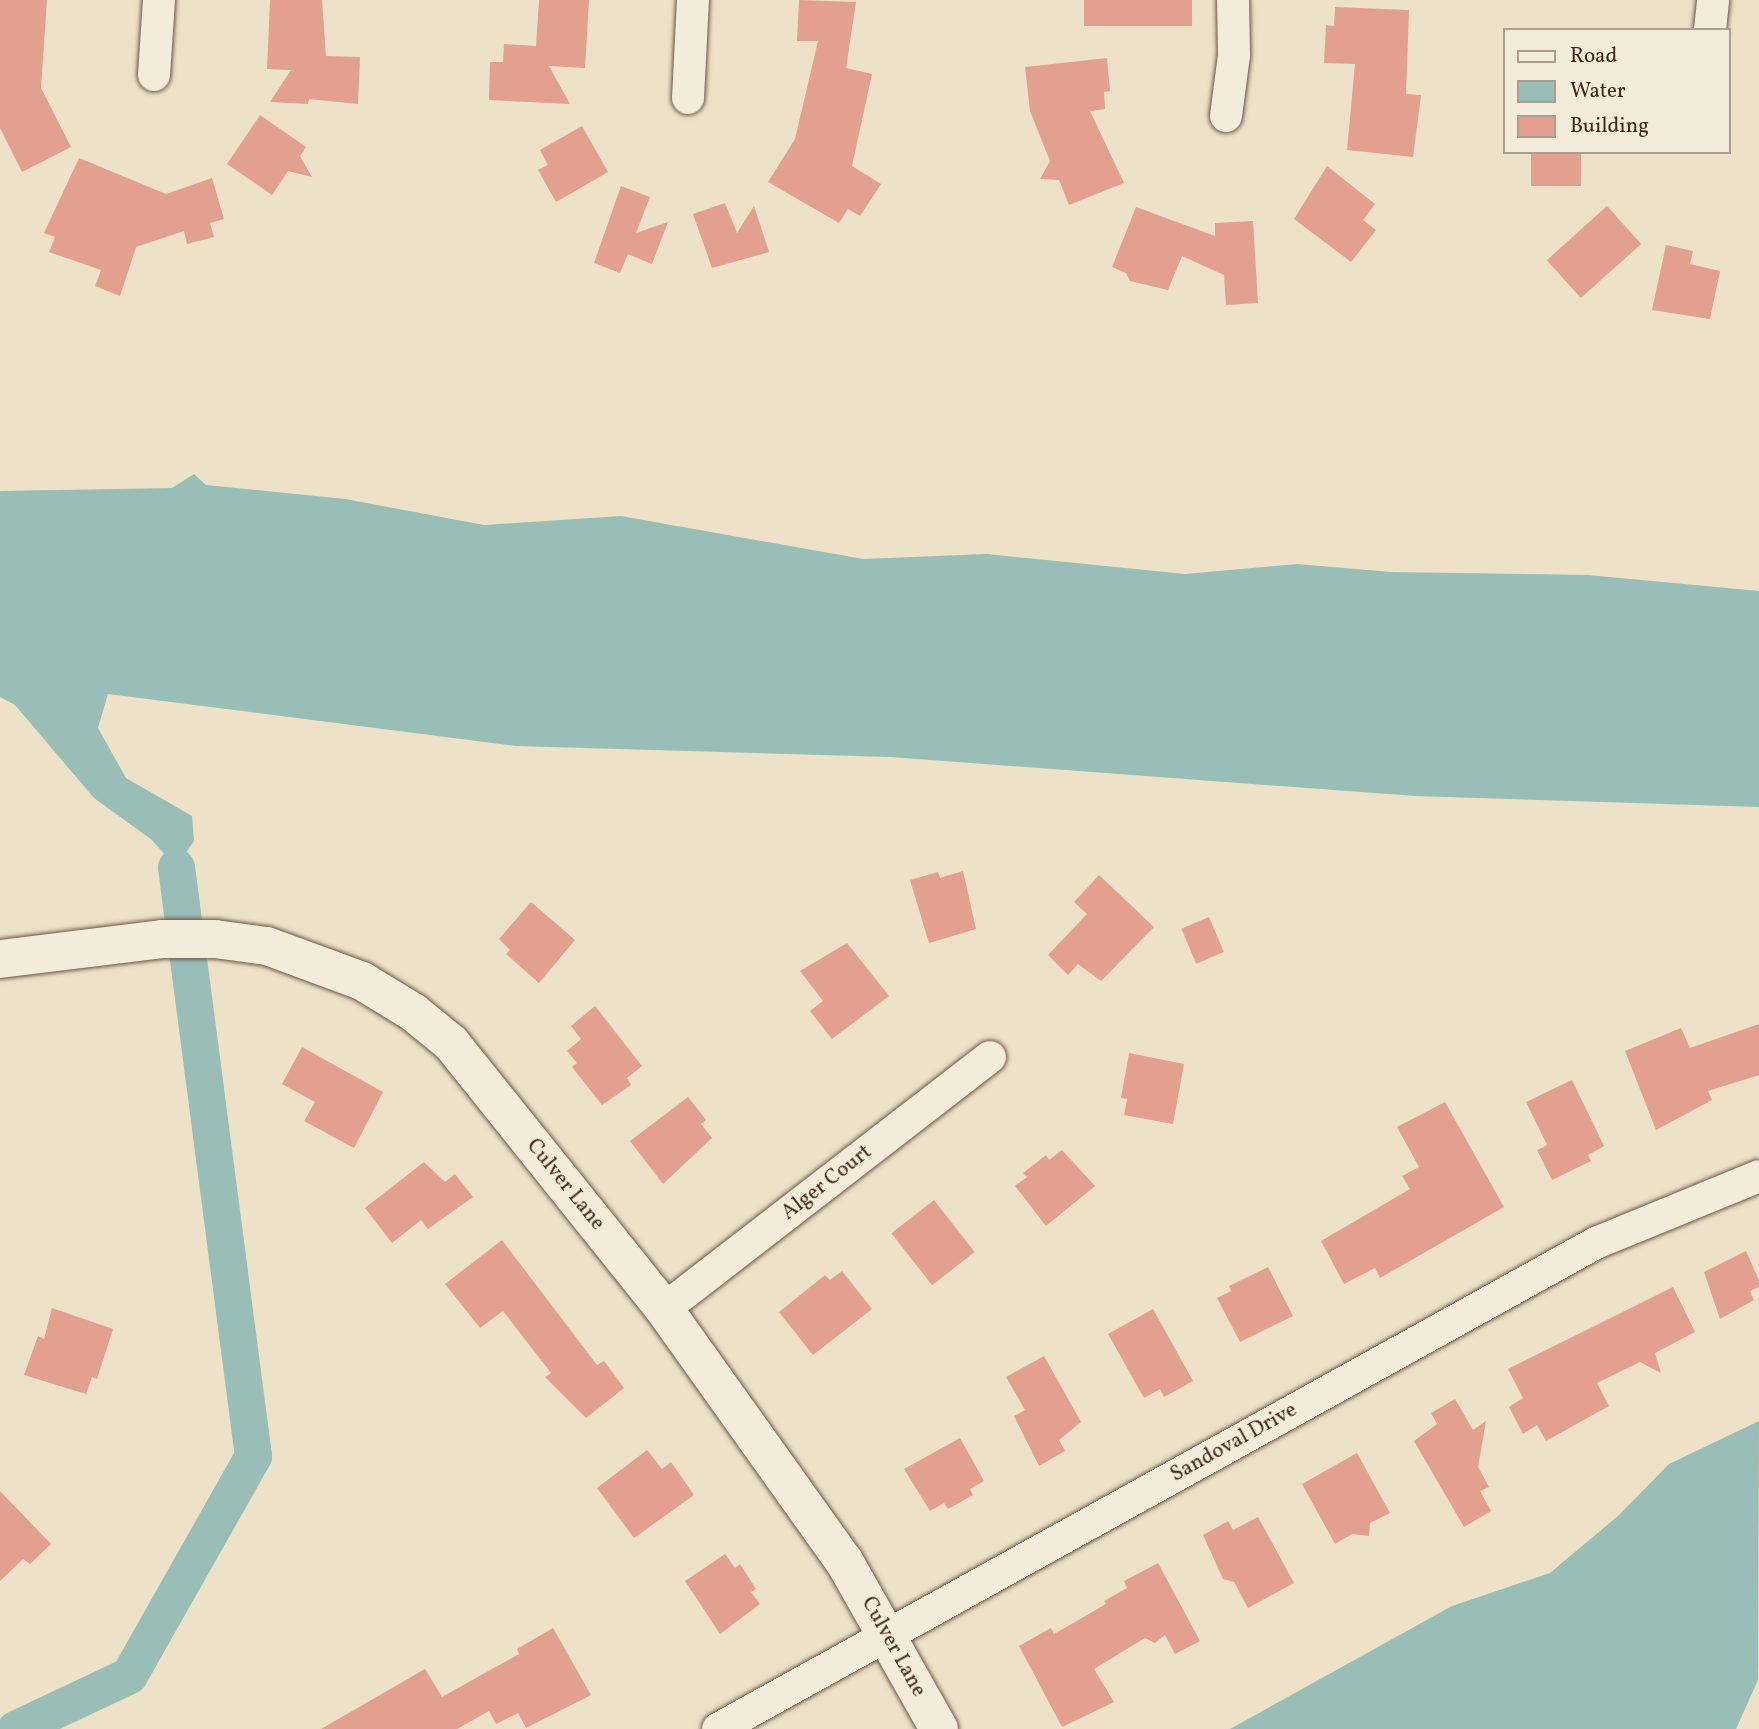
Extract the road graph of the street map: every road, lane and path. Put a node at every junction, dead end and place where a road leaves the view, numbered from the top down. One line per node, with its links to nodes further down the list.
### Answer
1 (159, 0): 6 (street)
2 (693, 0): 7 (street)
3 (1233, 0): 8 (street)
4 (1713, 0): 5 (street)
5 (1710, 28)
6 (154, 75)
7 (688, 98)
8 (1226, 116)
9 (0, 959): 12 (street, Culver Lane)
10 (990, 1057): 12 (street, Alger Court)
11 (1759, 1176): 13 (street, Sandoval Drive)
12 (663, 1309): 13 (street, Culver Lane)
13 (888, 1635): 14 (street, Sandoval Drive); 15 (street, Culver Lane)
14 (718, 1729)
15 (939, 1729)

